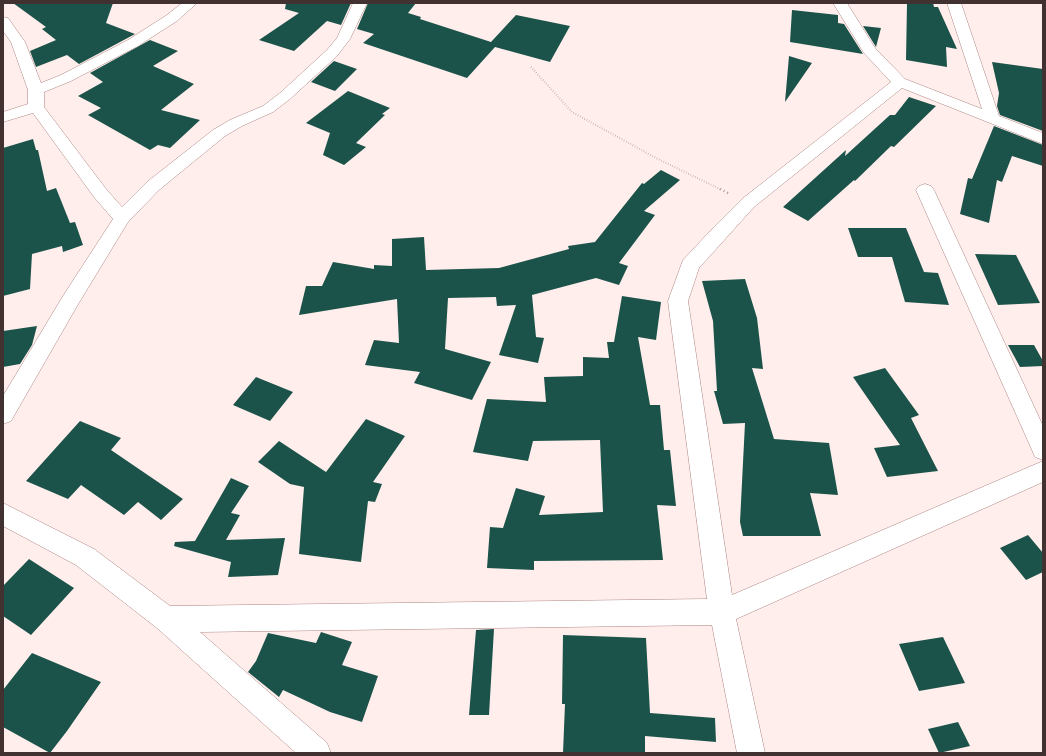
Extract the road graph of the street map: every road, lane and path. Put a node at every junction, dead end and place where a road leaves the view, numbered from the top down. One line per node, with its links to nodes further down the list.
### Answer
1 (190, 3): 8 (street)
2 (360, 3): 15 (street)
3 (840, 3): 7 (street)
4 (954, 3): 11 (street)
5 (3, 21): 8 (street)
6 (531, 66): 14 (path)
7 (900, 82): 11 (street); 14 (street)
8 (36, 90): 9 (street)
9 (36, 107): 10 (street); 15 (street)
10 (3, 117)
11 (994, 120): 12 (street)
12 (1043, 139)
13 (924, 190): 17 (street)
14 (748, 203): 20 (street)
15 (122, 218): 16 (street)
16 (3, 416)
17 (1043, 450)
18 (1043, 471): 20 (street)
19 (3, 514): 21 (street)
20 (722, 612): 21 (street); 23 (street)
21 (166, 619): 22 (street)
22 (317, 753)
23 (751, 753)

